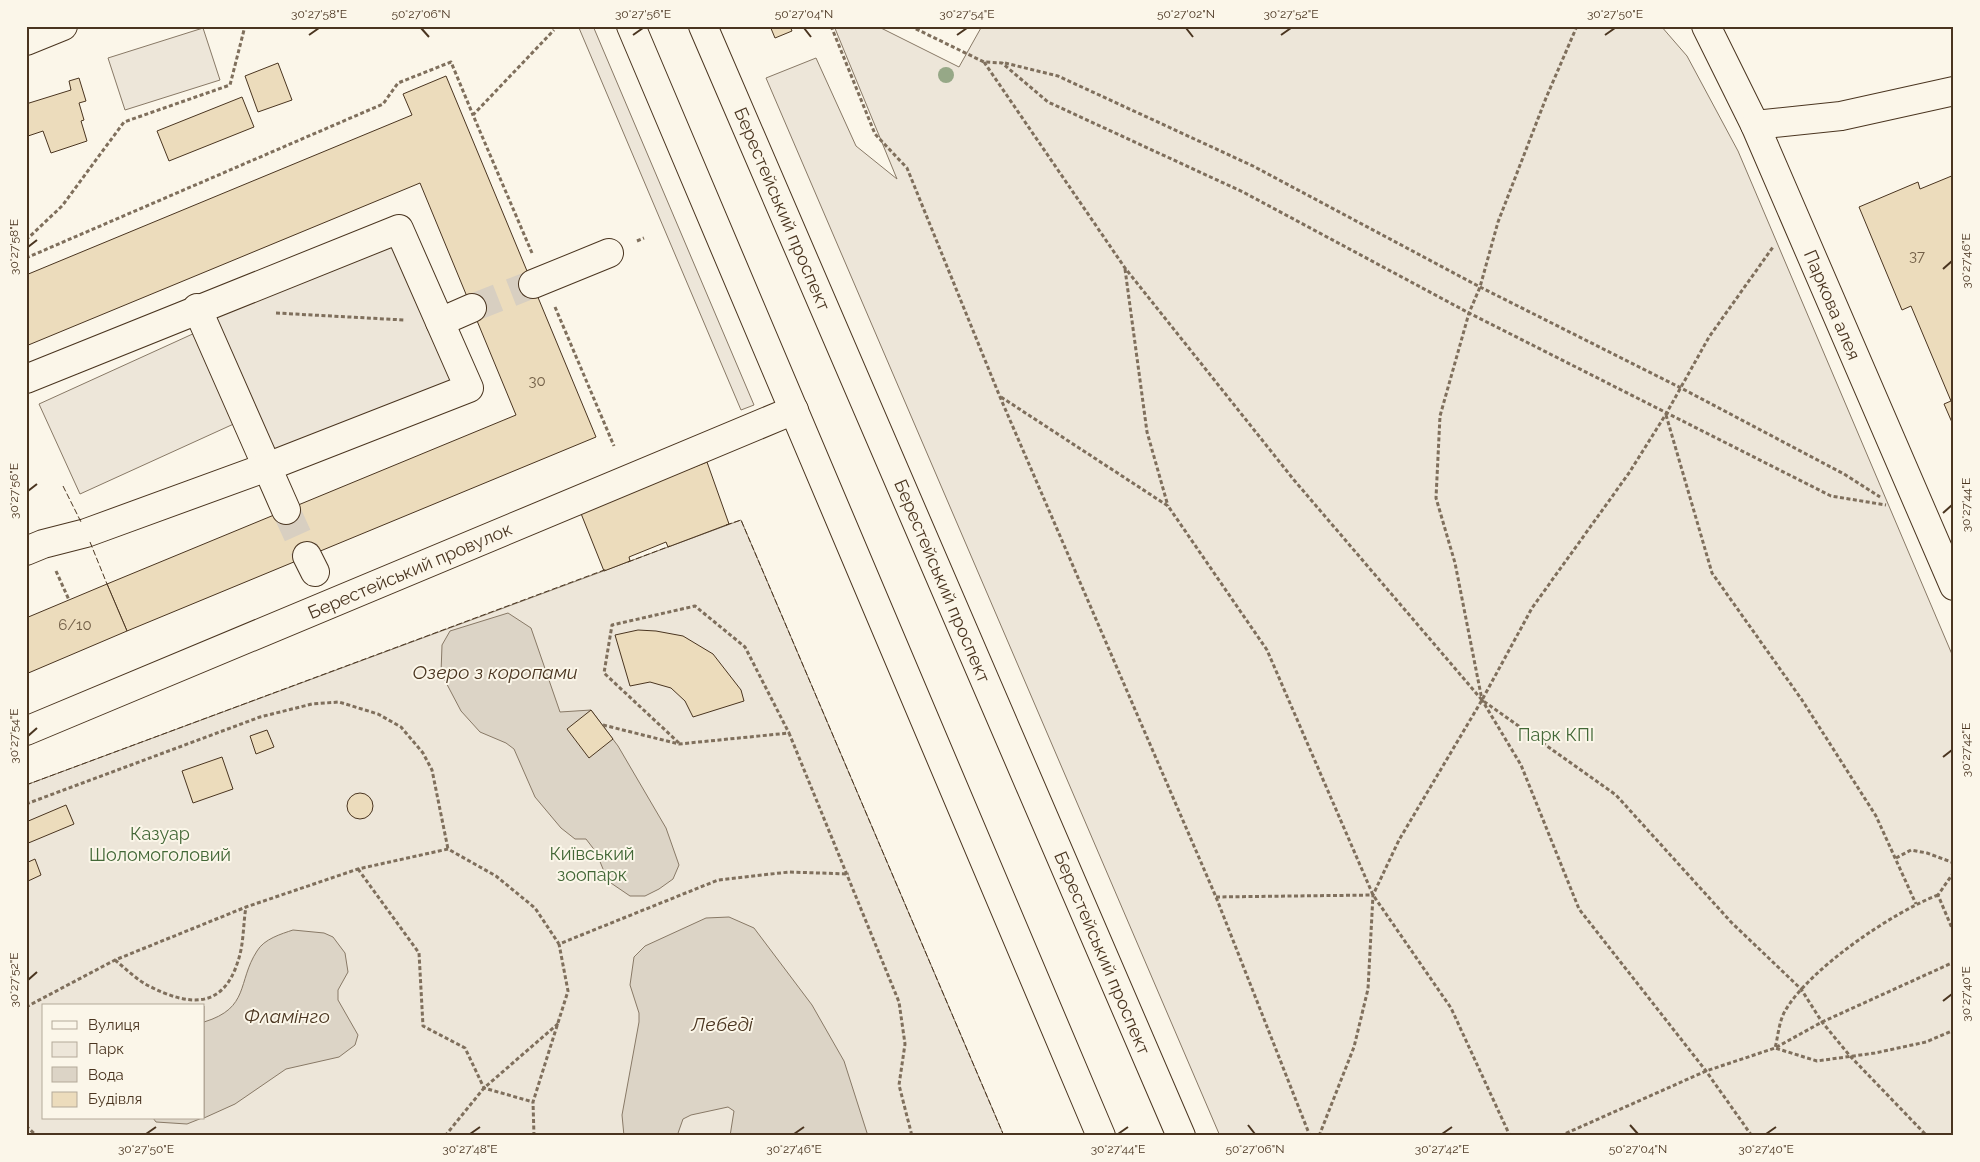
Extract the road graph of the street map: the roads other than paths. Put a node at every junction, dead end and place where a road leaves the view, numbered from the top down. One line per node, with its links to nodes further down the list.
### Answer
1 (63, 26): 5 (main road)
2 (631, 26): 14 (main road)
3 (703, 26): 21 (main road, Берестейський проспект)
4 (1706, 26): 7 (main road, Паркова алея)
5 (26, 41)
6 (1954, 91): 7 (main road)
7 (1755, 125): 18 (main road, Паркова алея)
8 (609, 253): 9 (main road)
9 (538, 282)
10 (197, 308): 12 (main road); 13 (main road); 15 (main road)
11 (472, 308): 12 (main road)
12 (440, 322): 15 (main road)
13 (26, 379)
14 (794, 410): 19 (main road, Берестейський провулок); 20 (main road)
15 (267, 467): 16 (main road); 17 (main road)
16 (286, 510)
17 (26, 551)
18 (1954, 586)
19 (26, 731)
20 (1101, 1136)
21 (1181, 1136)

